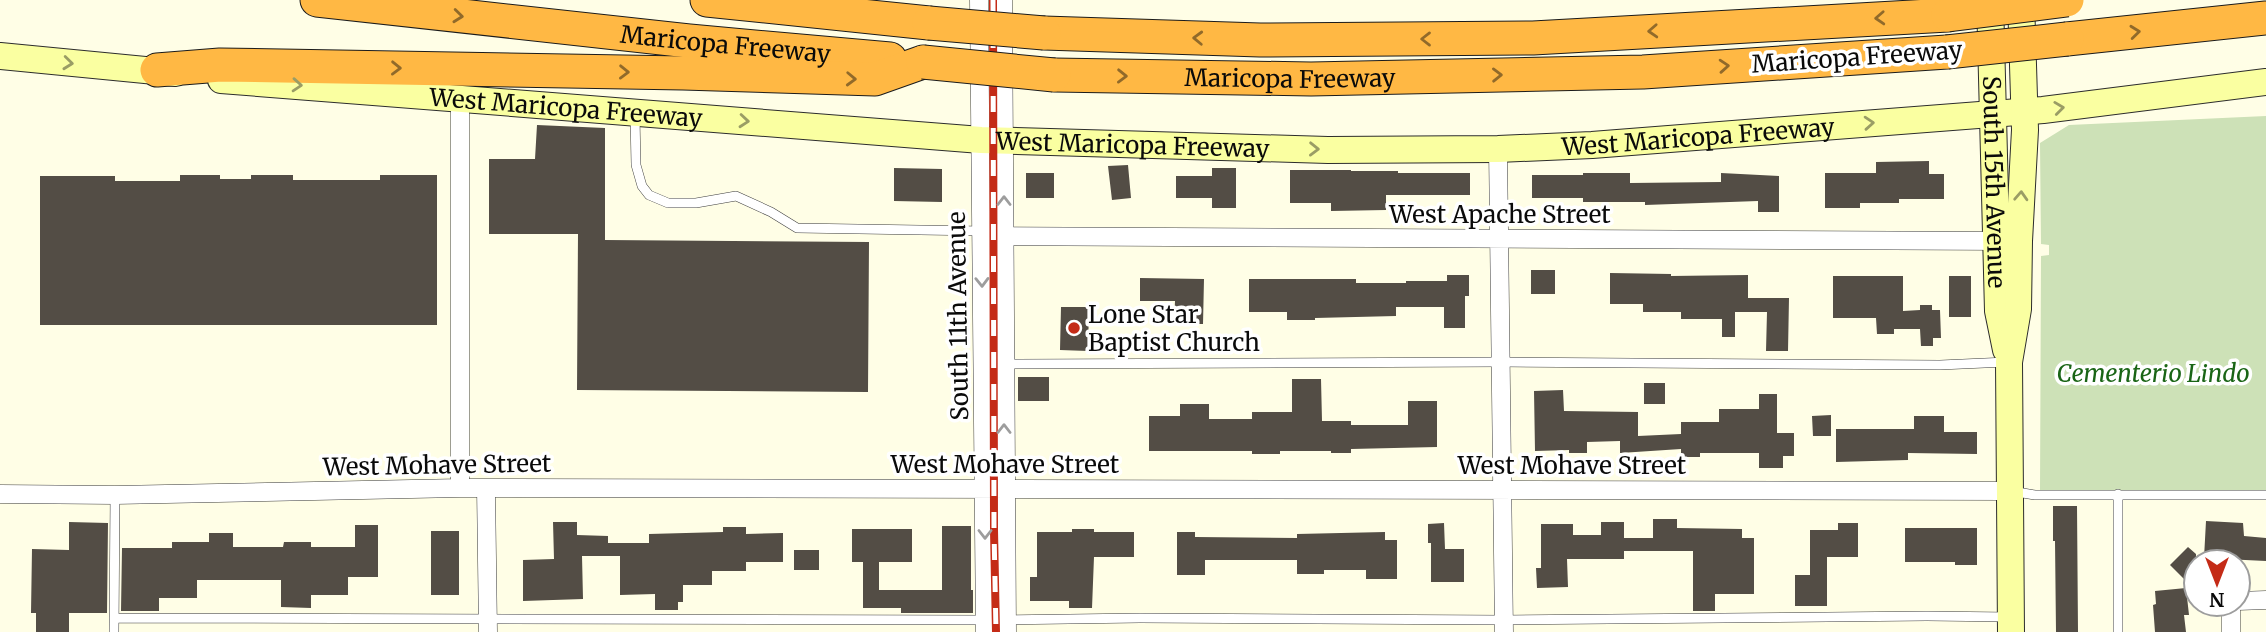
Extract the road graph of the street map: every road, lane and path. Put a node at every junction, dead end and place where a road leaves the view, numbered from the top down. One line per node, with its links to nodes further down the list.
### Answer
1 (317, 0): 12 (highway, Maricopa Freeway, one-way to 12)
2 (707, 0): 10 (highway, Maricopa Freeway)
3 (841, 0): 10 (highway)
4 (979, 0): 19 (street, South 11th Avenue)
5 (1003, 0): 19 (street, South 11th Avenue)
6 (1990, 0): 18 (main road, South 15th Avenue)
7 (2021, 0): 16 (main road, South 15th Avenue)
8 (2069, 0): 10 (highway, Maricopa Freeway, one-way to 10, bridge)
9 (2266, 18): 12 (highway, Maricopa Freeway, one-way to 9, bridge)
10 (929, 23)
11 (0, 56): 13 (main road, West Maricopa Freeway, one-way to 13)
12 (923, 62): 13 (highway, one-way to 12)
13 (157, 70): 15 (main road, West Maricopa Freeway, one-way to 15)
14 (2266, 82): 16 (main road, West Maricopa Freeway, one-way to 14)
15 (460, 99): 17 (main road, West Maricopa Freeway); 28 (street)
16 (2025, 111): 18 (main road, West Maricopa Freeway); 24 (main road, South 15th Avenue, one-way to 16)
17 (635, 112): 19 (main road, West Maricopa Freeway, one-way to 19); 21 (lane)
18 (1992, 115): 20 (main road, West Maricopa Freeway, one-way to 18); 24 (main road, South 15th Avenue)
19 (992, 140): 20 (main road, West Maricopa Freeway, one-way to 20); 21 (street, South 11th Avenue); 22 (street, South 11th Avenue, one-way to 19)
20 (1498, 149): 23 (street)
21 (982, 234): 22 (street, West Apache Street); 30 (street, South 11th Avenue, one-way to 30)
22 (1004, 237): 23 (street, West Apache Street); 27 (street, South 11th Avenue)
23 (1500, 239): 24 (street, West Apache Street); 25 (street)
24 (2007, 241): 26 (main road, South 15th Avenue)
25 (1501, 362): 26 (lane); 27 (lane); 32 (street)
26 (2009, 362): 33 (main road, South 15th Avenue)
27 (1005, 364): 31 (street, South 11th Avenue, one-way to 27)
28 (460, 488): 29 (street, West Mohave Street); 36 (street, West Mohave Street)
29 (486, 488): 30 (street, West Mohave Street); 40 (street)
30 (985, 489): 31 (street, West Mohave Street); 41 (street, South 11th Avenue, one-way to 41)
31 (1004, 489): 32 (street, West Mohave Street); 42 (street, South 11th Avenue)
32 (1502, 489): 33 (street, West Mohave Street); 43 (street)
33 (2010, 491): 35 (lane); 39 (main road, South 15th Avenue)
34 (0, 494): 36 (street, West Mohave Street)
35 (2118, 494): 37 (lane); 45 (lane)
36 (115, 495): 38 (lane)
37 (2266, 495)
38 (114, 618): 40 (lane); 44 (lane)
39 (2011, 624): 43 (lane)
40 (488, 626): 41 (lane)
41 (985, 626)
42 (1007, 626): 43 (lane)
43 (1504, 626)
44 (114, 632)
45 (2118, 632)

